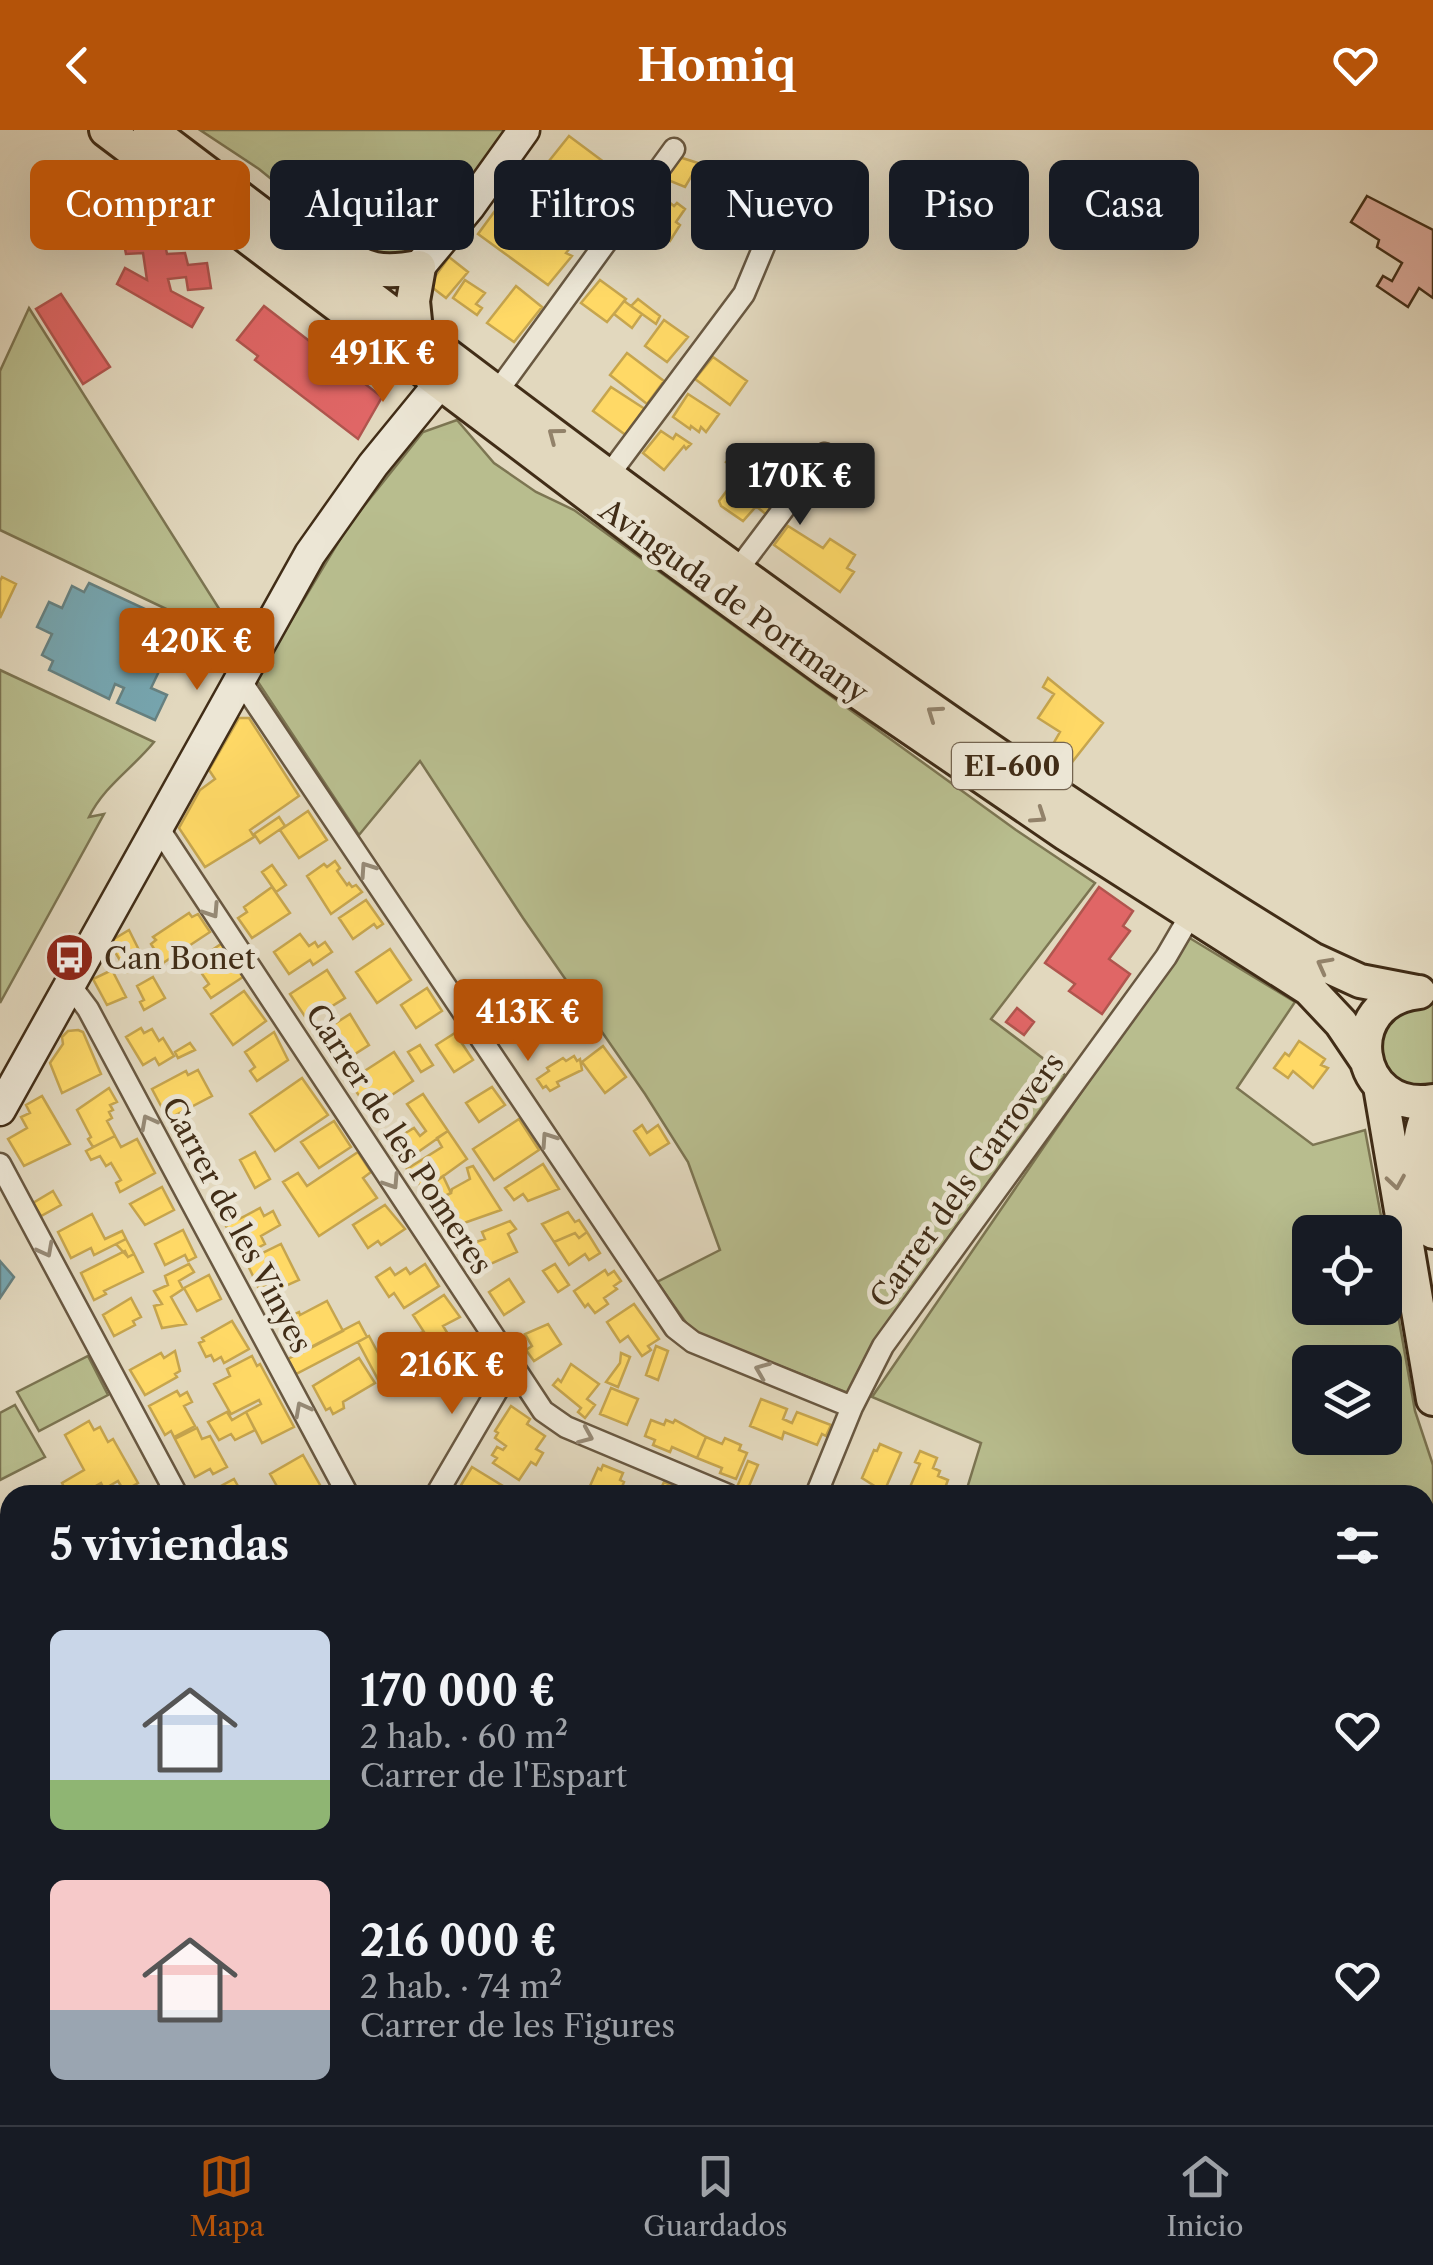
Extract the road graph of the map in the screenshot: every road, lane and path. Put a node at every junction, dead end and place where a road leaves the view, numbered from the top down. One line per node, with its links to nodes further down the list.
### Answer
1 (106, 130): 9 (main road, Avinguda de Portmany / EI-600)
2 (150, 130): 8 (main road, Avinguda de Portmany / EI-600)
3 (166, 130): 7 (main road)
4 (524, 130): 7 (street)
5 (674, 148): 10 (street)
6 (762, 250): 12 (street)
7 (420, 267): 8 (main road)
8 (416, 331): 10 (main road, Avinguda de Portmany / EI-600)
9 (440, 382): 14 (street); 16 (main road, Avinguda de Portmany / EI-600, one-way to 16)
10 (497, 392): 12 (main road, Avinguda de Portmany / EI-600, one-way to 10)
11 (825, 454): 13 (street)
12 (608, 476): 13 (main road, Avinguda de Portmany / EI-600)
13 (736, 572): 18 (main road, Avinguda de Portmany / EI-600, one-way to 13)
14 (239, 678): 15 (street); 26 (street, one-way to 14)
15 (158, 830): 17 (street); 24 (street, Carrer de les Pomeres, one-way to 24)
16 (1191, 914): 19 (main road, Avinguda de Portmany / EI-600); 26 (street, Carrer dels Garrovers)
17 (70, 985): 21 (street); 28 (street, Carrer de les Vinyes, one-way to 17)
18 (1425, 993): 19 (main road, EI-600)
19 (1373, 1073): 20 (main road); 25 (main road, EI-600, one-way to 25)
20 (1433, 1104): 23 (main road)
21 (0, 1110)
22 (0, 1164): 27 (street, one-way to 27)
23 (1433, 1232)
24 (512, 1364): 29 (street); 30 (street, Carrer de les Pomeres, one-way to 30)
25 (1433, 1398)
26 (852, 1407): 31 (street, Carrer dels Garrovers)
27 (172, 1485)
28 (343, 1485)
29 (442, 1485)
30 (704, 1485)
31 (820, 1485)

